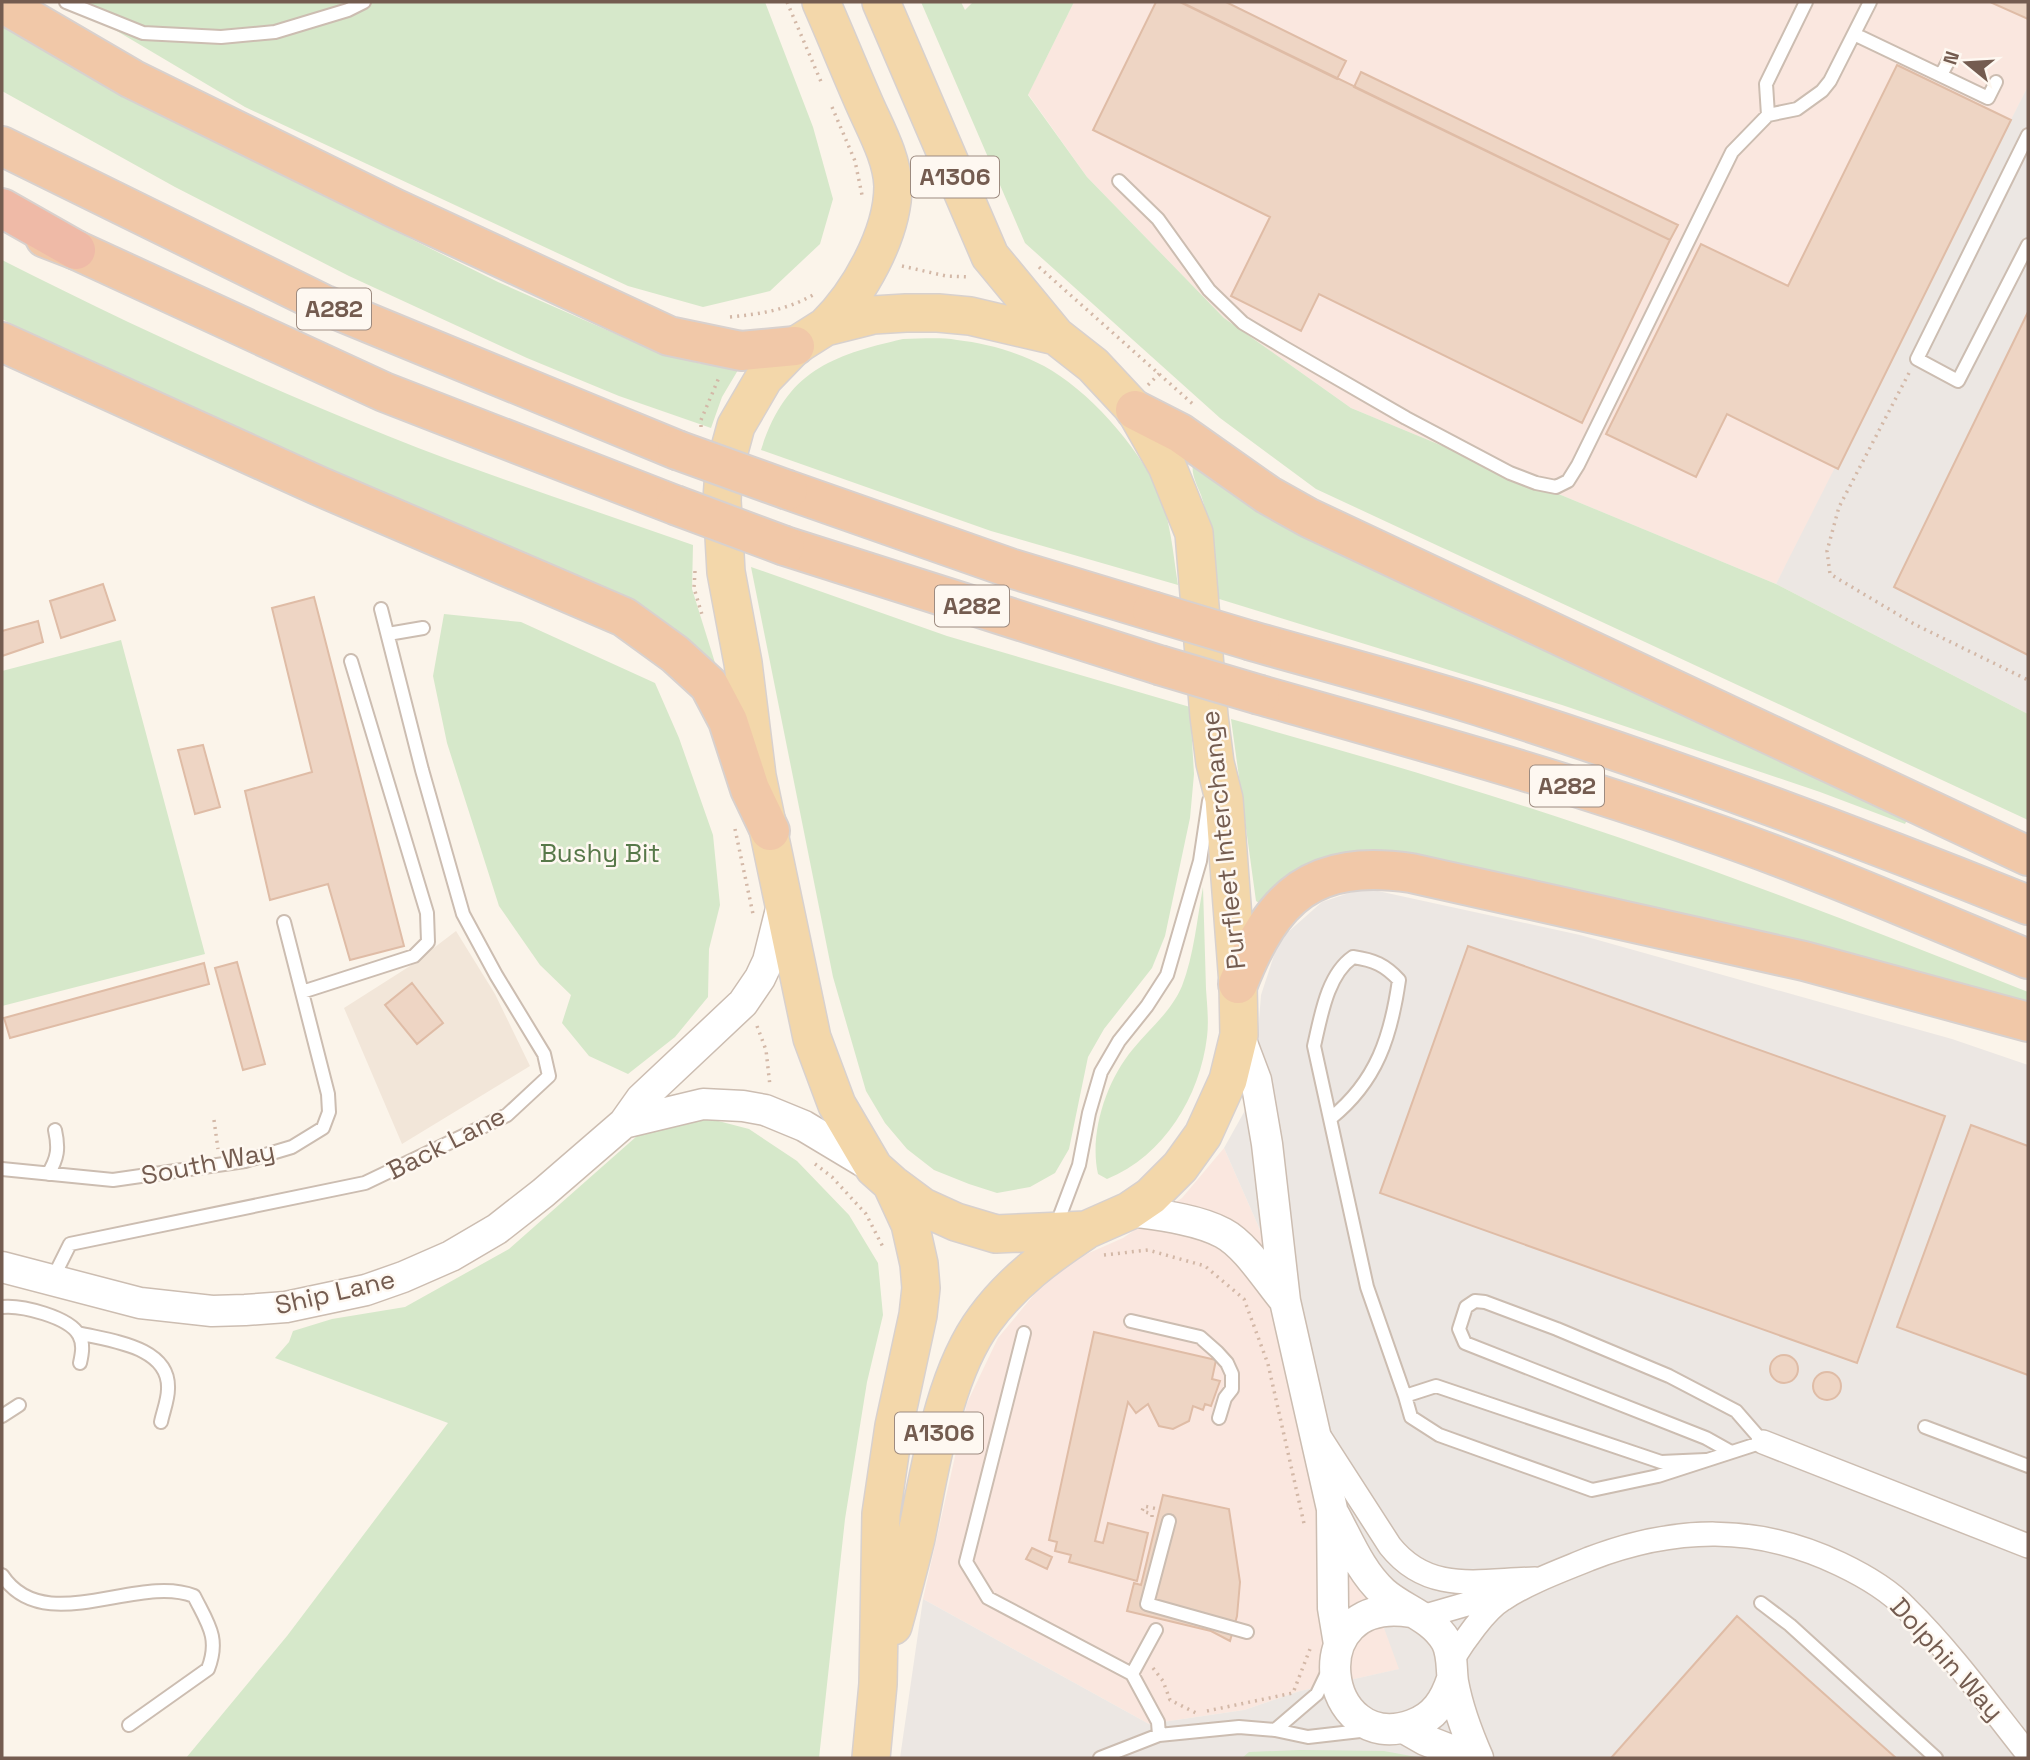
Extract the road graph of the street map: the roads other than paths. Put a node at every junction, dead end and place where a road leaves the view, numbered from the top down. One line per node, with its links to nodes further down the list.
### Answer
1 (66, 2): 2 (lane)
2 (364, 2)
3 (821, 2): 21 (main road, A1306)
4 (881, 2): 20 (main road, A1306)
5 (1806, 2): 12 (lane)
6 (1870, 2): 8 (lane)
7 (2, 3): 21 (highway)
8 (1854, 34): 10 (lane); 12 (lane)
9 (1950, 60): 10 (lane)
10 (1941, 75): 11 (lane)
11 (1996, 82)
12 (1768, 115): 15 (lane)
13 (2028, 137): 18 (lane)
14 (2, 146): 32 (highway, A282, bridge)
15 (1119, 181)
16 (2, 208): 19 (highway)
17 (2, 221): 19 (highway)
18 (2028, 245)
19 (76, 250): 34 (highway, A282, bridge)
20 (1056, 336): 21 (main road, Purfleet Interchange); 23 (main road, Purfleet Interchange)
21 (810, 337): 29 (main road, Purfleet Interchange)
22 (2, 342): 29 (highway)
23 (1135, 410): 28 (main road, Purfleet Interchange); 30 (highway)
24 (381, 609): 26 (lane, Back Lane)
25 (423, 628): 26 (lane)
26 (387, 634): 48 (lane, Back Lane)
27 (351, 662): 36 (lane)
28 (1215, 763): 35 (main road, Purfleet Interchange); 46 (lane)
29 (771, 831): 31 (main road, Purfleet Interchange)
30 (2028, 856)
31 (784, 897): 40 (street, Ship Lane); 44 (main road, Purfleet Interchange)
32 (2028, 905)
33 (284, 922): 36 (lane, South Way)
34 (2028, 959)
35 (1238, 984): 37 (highway); 38 (main road, Purfleet Interchange)
36 (302, 992): 43 (lane, South Way)
37 (2028, 1022)
38 (1239, 1035): 45 (main road, Purfleet Interchange); 49 (street)
39 (1331, 1118): 39 (lane); 55 (lane)
40 (624, 1123): 44 (street, Ship Lane); 48 (street, Ship Lane)
41 (55, 1130): 43 (lane)
42 (2, 1169): 43 (lane, South Way)
43 (48, 1174)
44 (883, 1176): 46 (main road, Purfleet Interchange); 79 (main road, A1306)
45 (1129, 1211): 46 (main road, Purfleet Interchange); 49 (street)
46 (1079, 1239): 79 (main road, A1306)
47 (2, 1267): 48 (street, Ship Lane)
48 (52, 1280)
49 (1285, 1301): 61 (street)
50 (2, 1307): 52 (lane)
51 (1131, 1321): 58 (lane)
52 (78, 1333): 54 (lane); 59 (lane)
53 (1024, 1333): 78 (lane)
54 (80, 1363)
55 (1405, 1396): 64 (lane); 64 (lane)
56 (19, 1405): 57 (lane)
57 (2, 1416)
58 (1219, 1418)
59 (161, 1422)
60 (1925, 1427): 65 (lane)
61 (1314, 1428): 66 (street); 70 (street)
62 (1763, 1442): 63 (lane); 63 (lane); 68 (street)
63 (1731, 1452): 64 (lane)
64 (1706, 1460)
65 (2028, 1466)
66 (1332, 1509): 73 (street); 76 (street)
67 (1169, 1521): 75 (lane)
68 (2028, 1546)
69 (2, 1575): 80 (lane)
70 (1541, 1578): 71 (street, Dolphin Way); 84 (street, Dolphin Way)
71 (1500, 1600): 73 (street, Dolphin Way); 77 (street, Dolphin Way)
72 (1760, 1603): 89 (lane)
73 (1417, 1614): 76 (street); 77 (street)
74 (1156, 1630): 78 (lane)
75 (1247, 1632)
76 (1329, 1647): 81 (street); 82 (lane)
77 (1452, 1670): 81 (street); 88 (street)
78 (1132, 1674): 83 (lane)
79 (878, 1684): 85 (main road, A1306)
80 (129, 1725)
81 (1394, 1728): 82 (lane); 87 (street)
82 (1275, 1730): 83 (lane)
83 (1159, 1735): 86 (lane)
84 (2028, 1754)
85 (870, 1758)
86 (1100, 1758)
87 (1471, 1758)
88 (1478, 1758)
89 (1936, 1758)

